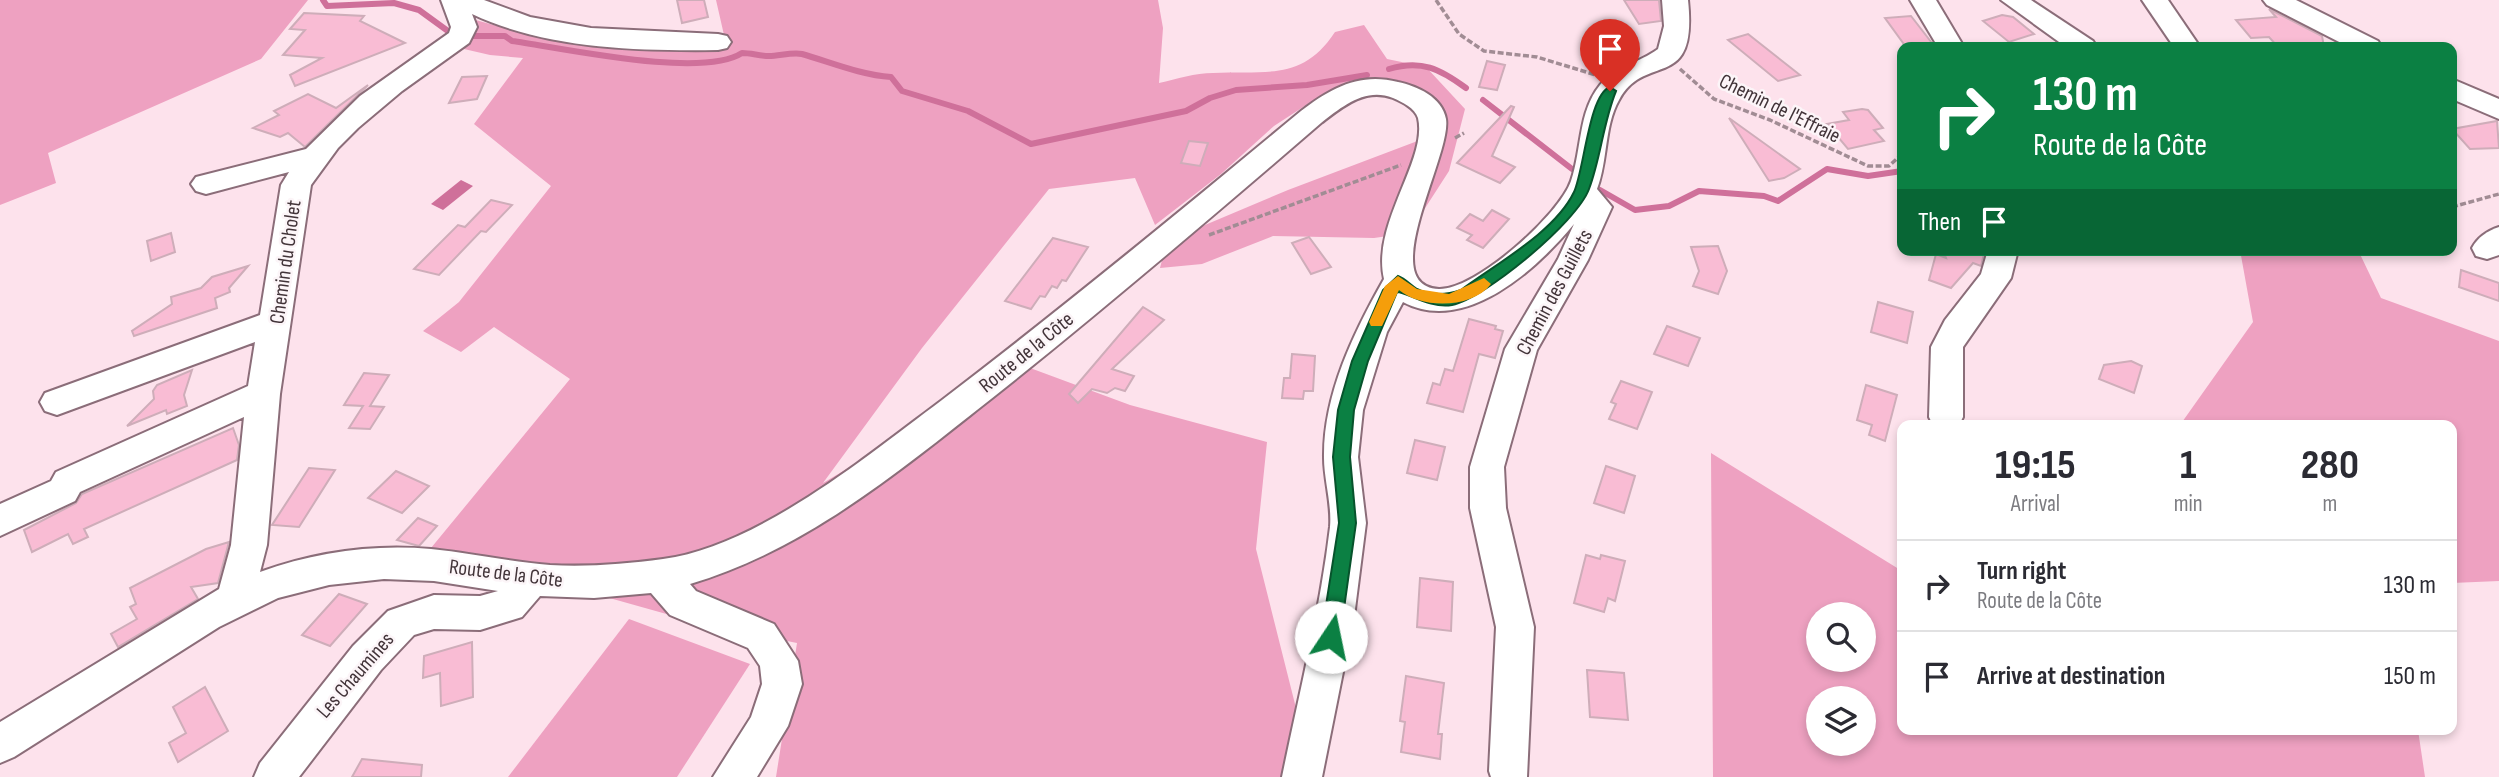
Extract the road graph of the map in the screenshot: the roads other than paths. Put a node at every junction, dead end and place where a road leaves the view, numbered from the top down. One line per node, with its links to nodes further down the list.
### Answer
1 (454, 0): 15 (street, Chemin du Cholet)
2 (471, 0): 8 (street)
3 (1675, 0): 17 (street)
4 (1923, 0): 9 (street)
5 (2014, 0): 10 (street)
6 (2155, 0): 11 (street)
7 (2276, 0): 12 (street)
8 (718, 42)
9 (1948, 42)
10 (2077, 42)
11 (2184, 42)
12 (2359, 42)
13 (2457, 90): 14 (street)
14 (2499, 110)
15 (315, 156): 16 (street); 20 (street, Chemin du Cholet)
16 (206, 184)
17 (1582, 191): 19 (street); 29 (street, Chemin des Guillets)
18 (2002, 256): 23 (street)
19 (1398, 282): 25 (street, Route de la Côte); 32 (street)
20 (277, 321): 21 (street, Chemin du Cholet); 22 (street)
21 (263, 394): 24 (street); 27 (street, Chemin du Cholet)
22 (57, 402)
23 (1946, 417)
24 (0, 521)
25 (658, 575): 26 (street, Route de la Côte); 31 (street)
26 (532, 579): 27 (street, Route de la Côte); 30 (street, Les Chaumines)
27 (235, 599): 28 (street, Route de la Côte)
28 (0, 744)
29 (1508, 771)
30 (274, 777)
31 (733, 777)
32 (1302, 777)

